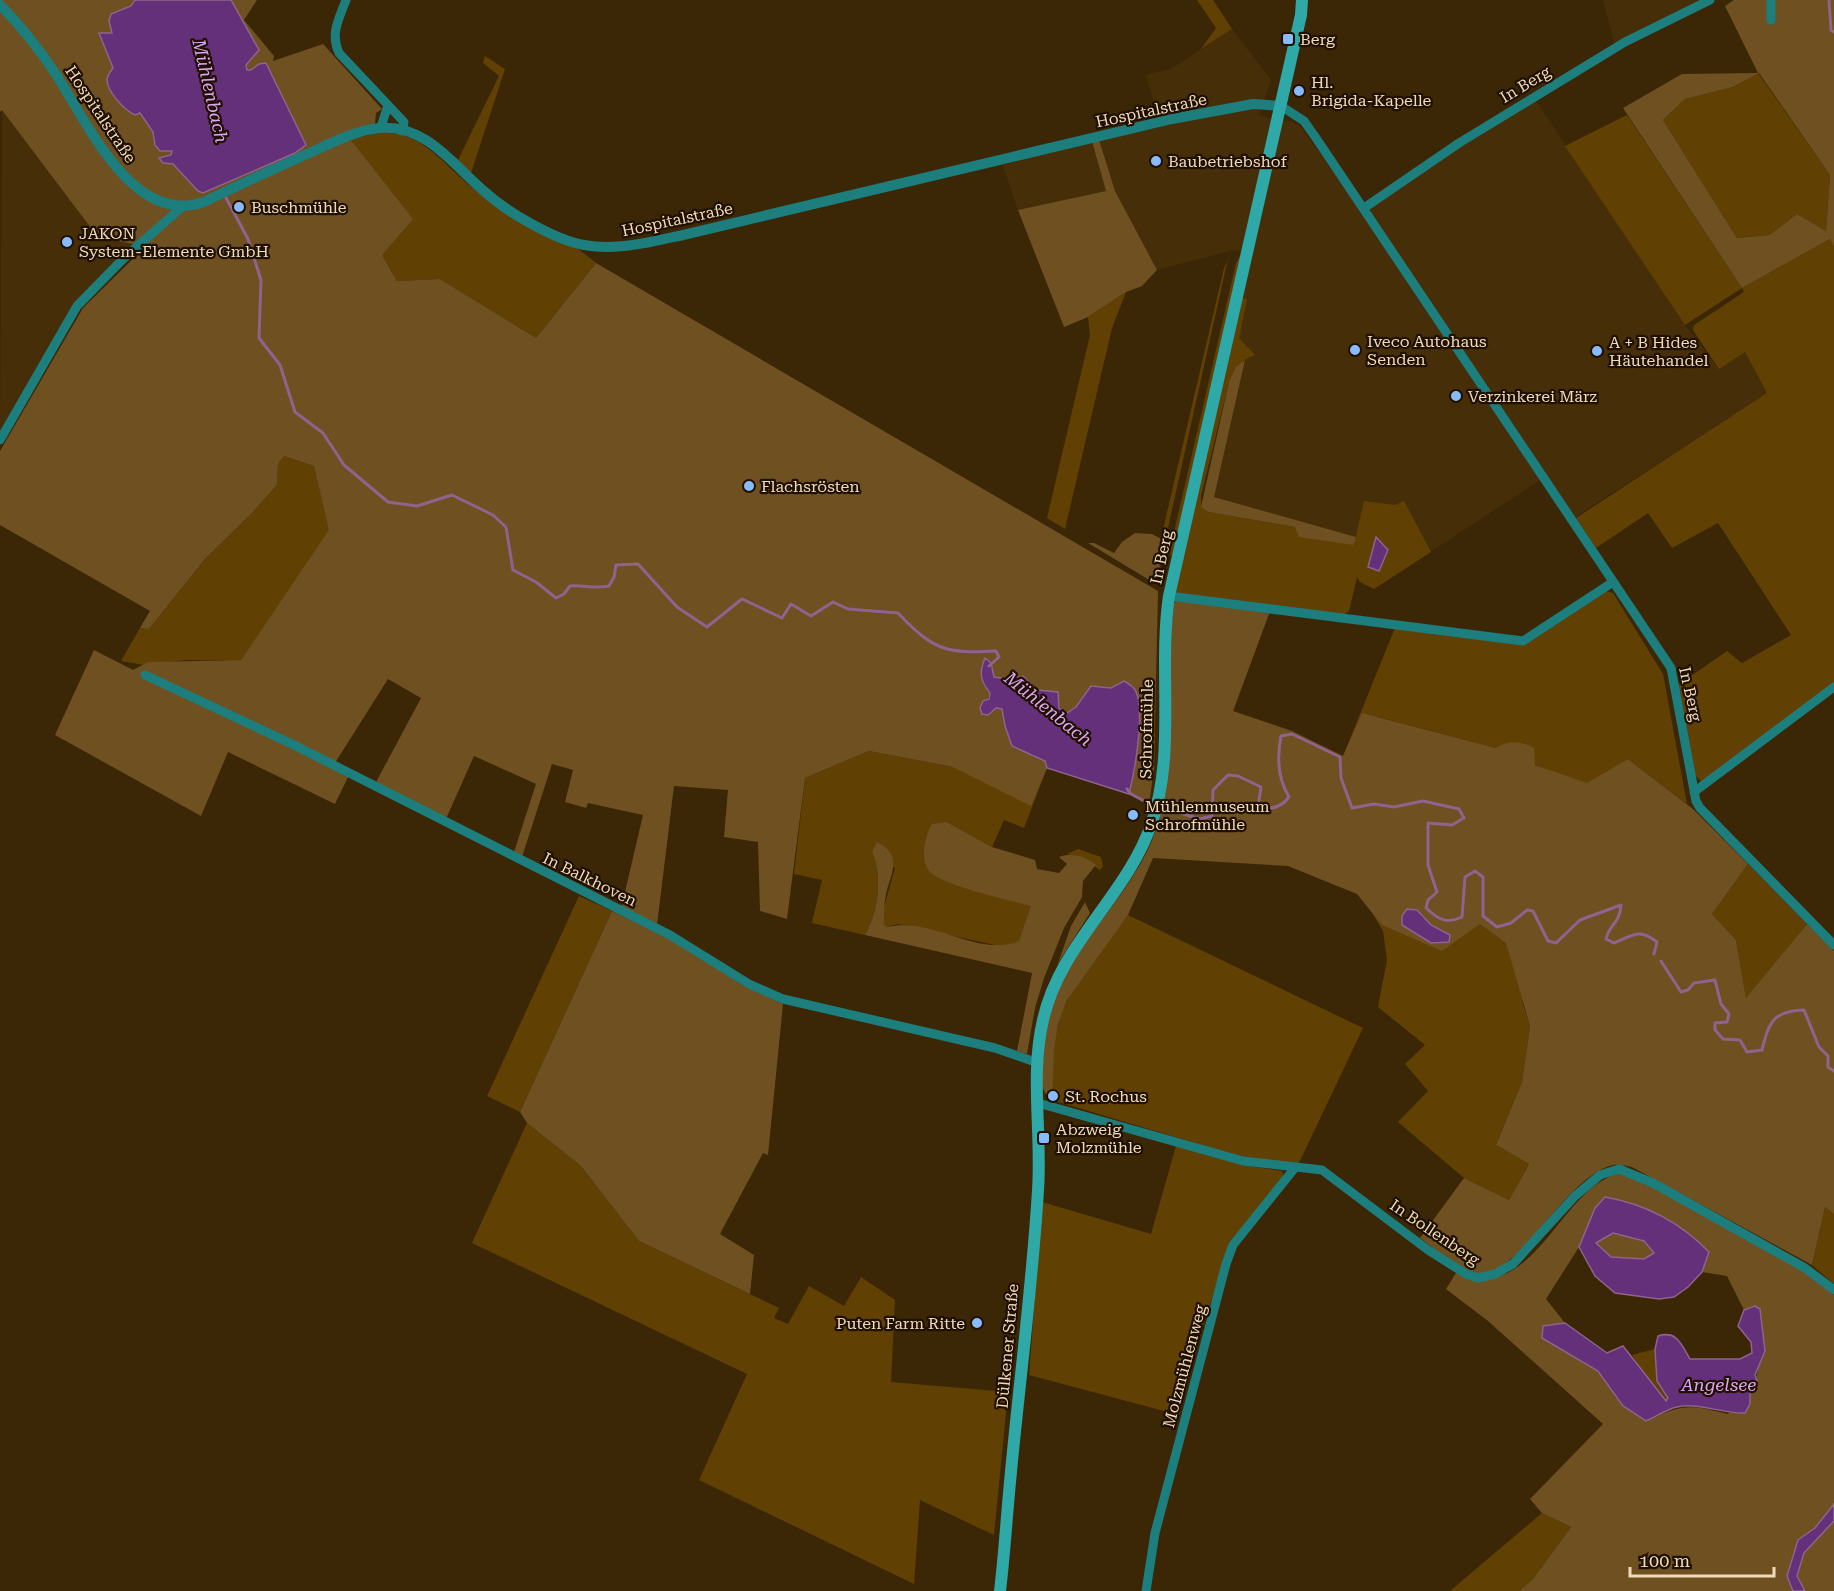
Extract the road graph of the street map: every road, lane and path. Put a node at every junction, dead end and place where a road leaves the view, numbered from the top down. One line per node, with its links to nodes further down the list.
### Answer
1 (346, 0): 9 (street)
2 (1302, 0): 7 (main road, In Berg)
3 (1307, 0): 7 (main road, In Berg)
4 (1710, 0): 14 (street, In Berg)
5 (1771, 0): 8 (street)
6 (0, 5): 13 (street, Hospitalstraße)
7 (1301, 15): 10 (main road, In Berg)
8 (1771, 20)
9 (388, 105): 11 (street); 12 (street)
10 (1281, 106): 12 (street, Hospitalstraße); 14 (street, In Berg); 17 (main road, In Berg)
11 (381, 128): 12 (street, Hospitalstraße); 13 (street, Hospitalstraße)
12 (402, 130)
13 (182, 207): 15 (street)
14 (1364, 208): 16 (street, In Berg)
15 (0, 440)
16 (1613, 582): 17 (street, In Berg); 20 (street, In Berg)
17 (1169, 596): 22 (main road, Schrofmühle)
18 (145, 675): 22 (street, In Balkhoven)
19 (1834, 687): 20 (street)
20 (1694, 792): 21 (street, In Berg)
21 (1834, 945)
22 (1038, 1063): 23 (main road, Dülkener Straße)
23 (1038, 1103): 24 (street, In Bollenberg); 26 (main road, Dülkener Straße)
24 (1294, 1169): 25 (street, In Bollenberg); 27 (street, Molzmühlenweg)
25 (1834, 1290)
26 (1000, 1591)
27 (1146, 1591)

